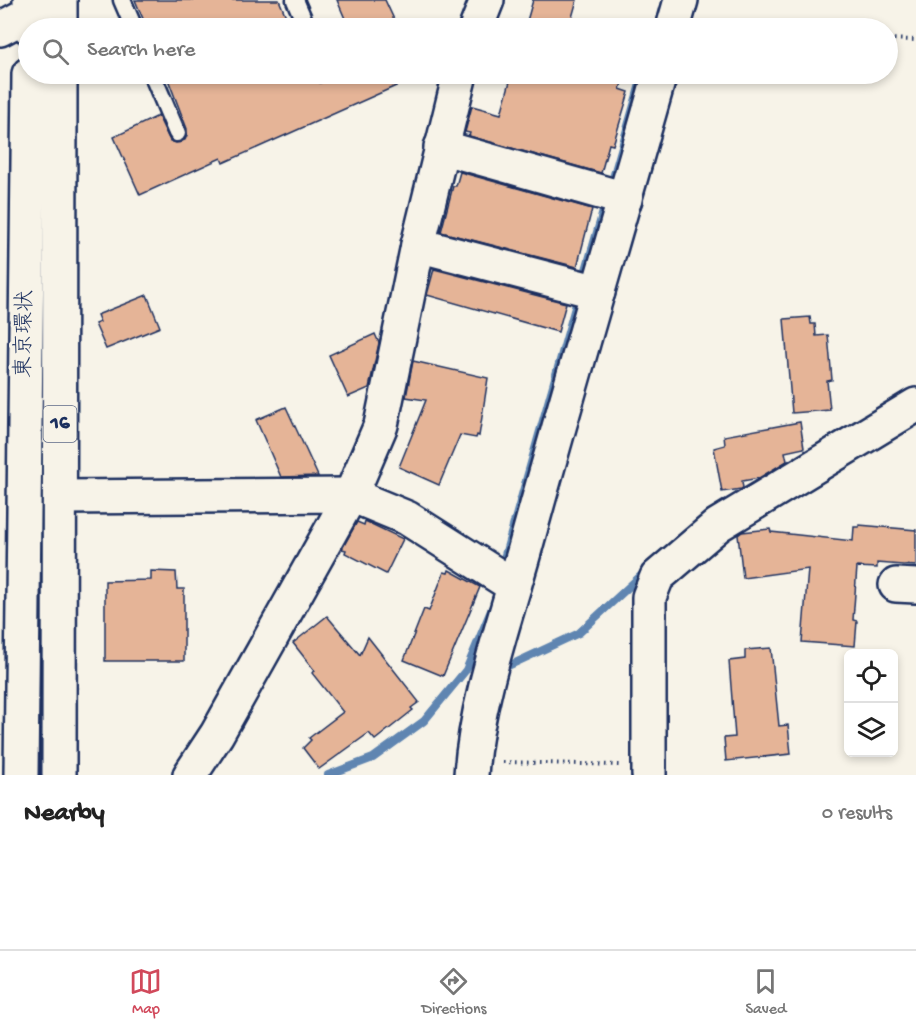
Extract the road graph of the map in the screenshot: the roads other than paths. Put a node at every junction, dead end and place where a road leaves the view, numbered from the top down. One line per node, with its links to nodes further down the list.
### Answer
1 (60, 0): 5 (main road)
2 (122, 0): 6 (lane)
3 (295, 0): 7 (lane)
4 (487, 0): 8 (main road)
5 (60, 18)
6 (130, 18)
7 (303, 18)
8 (480, 18)
9 (18, 20): 10 (main road)
10 (0, 29)
11 (30, 84): 27 (main road, 東京環状 / 16)
12 (60, 84): 23 (main road, 東京環状 / 16)
13 (156, 84): 16 (lane)
14 (457, 84): 17 (main road)
15 (656, 84): 18 (main road)
16 (177, 133)
17 (441, 147): 18 (main road); 19 (main road)
18 (613, 195): 20 (main road)
19 (418, 245): 20 (main road); 22 (main road)
20 (585, 289): 24 (main road)
21 (916, 405): 26 (main road)
22 (351, 495): 23 (main road); 24 (main road); 29 (main road)
23 (60, 496): 28 (main road, 東京環状 / 16)
24 (514, 586): 25 (main road)
25 (472, 767)
26 (649, 767)
27 (21, 775)
28 (59, 775)
29 (190, 775)

